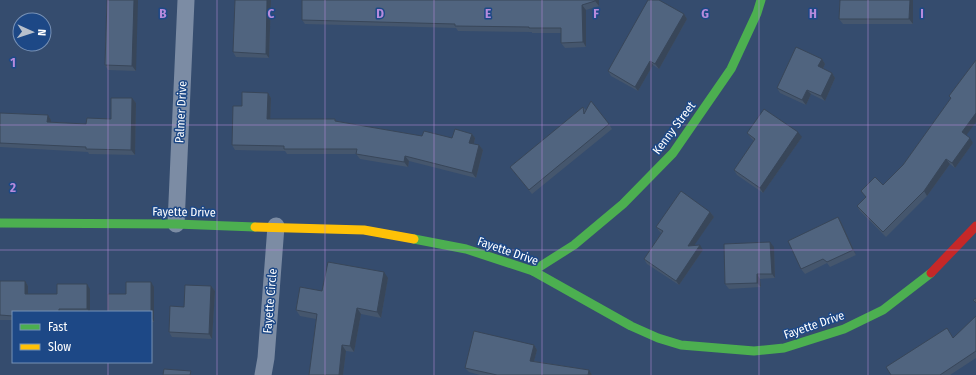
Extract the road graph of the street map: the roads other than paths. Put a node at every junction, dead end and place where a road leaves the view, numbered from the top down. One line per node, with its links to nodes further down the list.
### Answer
1 (186, 0): 4 (street, Palmer Drive)
2 (761, 0): 7 (street, Kenny Street)
3 (0, 223): 4 (street, Fayette Drive)
4 (176, 224): 5 (street, Fayette Drive)
5 (276, 226): 7 (street, Fayette Drive); 8 (street, Fayette Circle)
6 (976, 226): 7 (street, Fayette Drive)
7 (533, 271)
8 (263, 375)

